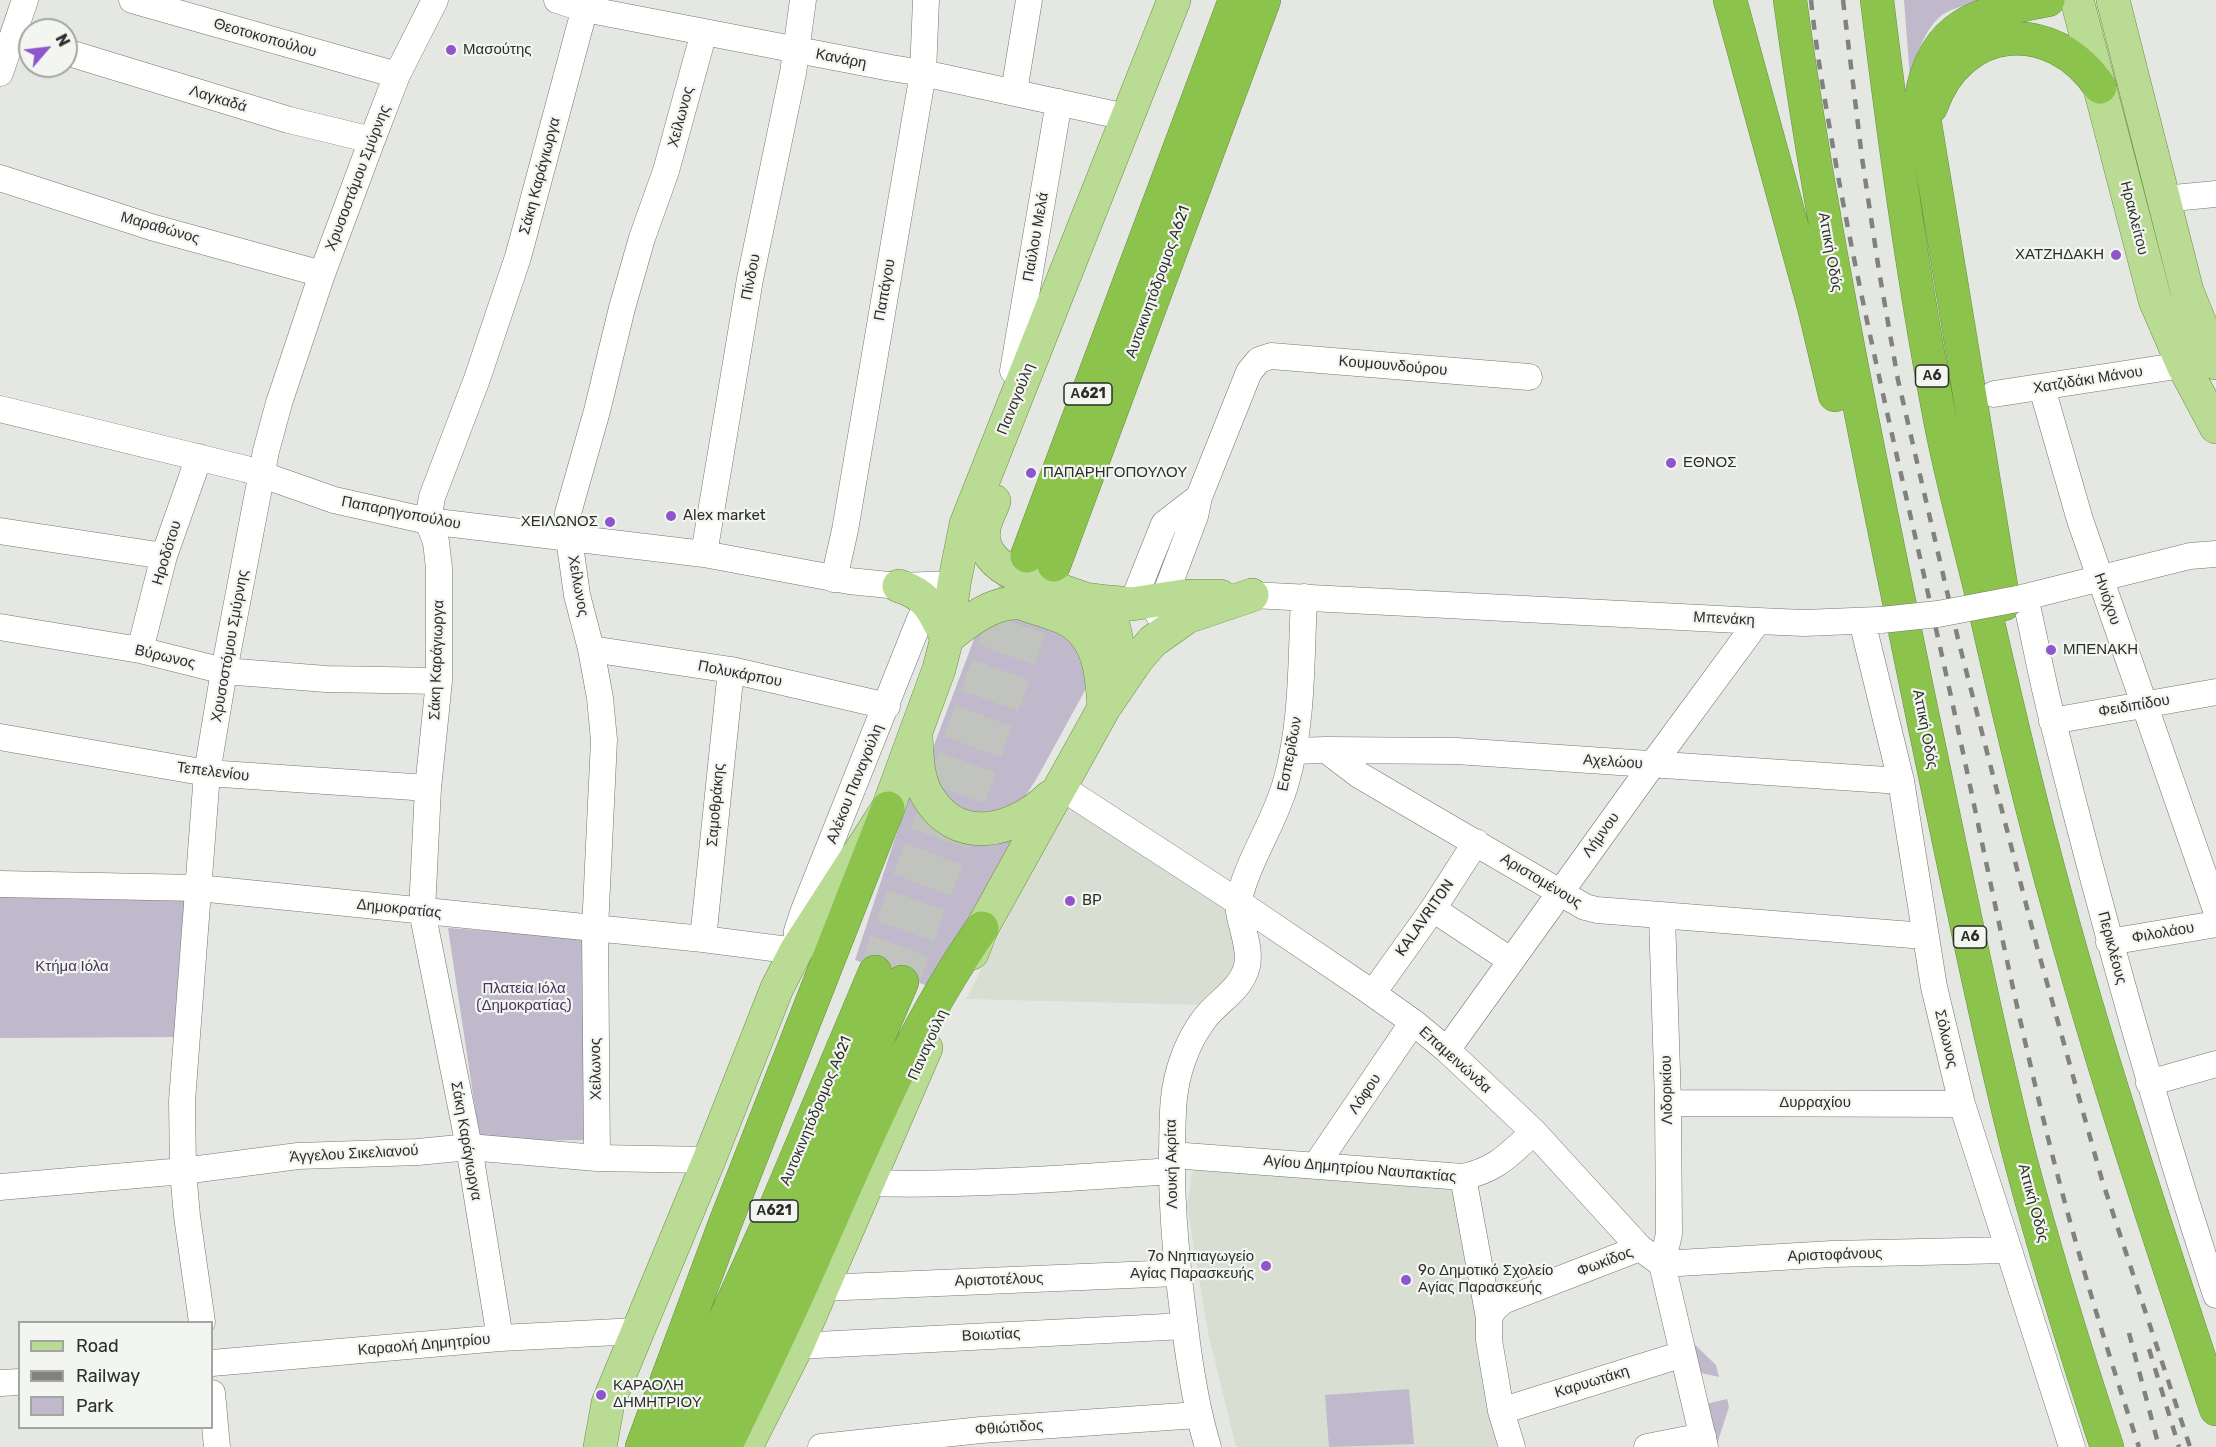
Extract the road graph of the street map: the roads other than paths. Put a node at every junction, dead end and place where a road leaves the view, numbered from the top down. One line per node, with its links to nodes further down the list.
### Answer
1 (25, 0): 20 (street)
2 (132, 0): 25 (street, Θεοτοκοπούλου)
3 (435, 0): 25 (street, Χρυσοστόμου Σμύρνης)
4 (557, 0): 18 (street, Κανάρη)
5 (803, 0): 21 (street, Πίνδου)
6 (926, 0): 23 (street, Παπάγου)
7 (1029, 0): 27 (street)
8 (1174, 0): 29 (main road, Παναγούλη)
9 (1197, 0): 56 (main road, Παναγούλη)
10 (1235, 0): 35 (highway, Αυτοκινητόδρομος Α621 / Α621)
11 (1264, 0): 35 (highway, Αυτοκινητόδρομος Α621 / Α621)
12 (1730, 0): 81 (highway)
13 (1790, 0): 81 (highway, Αττική Οδός / Α6)
14 (1877, 0): 85 (highway, Α6)
15 (2048, 0): 30 (highway)
16 (2077, 0): 26 (main road, Ηρακλείτου)
17 (2114, 0): 34 (main road, Ηρακλείτου)
18 (586, 5): 19 (street, Κανάρη); 48 (street, Σάκη Καράγιωργα)
19 (704, 32): 21 (street, Κανάρη); 50 (street, Χείλωνος)
20 (14, 36): 24 (street)
21 (796, 50): 23 (street, Κανάρη); 52 (street, Πίνδου)
22 (78, 56): 31 (street, Λαγκαδά)
23 (923, 73): 27 (street, Κανάρη); 58 (street, Παπάγου)
24 (0, 74)
25 (397, 75): 31 (street, Χρυσοστόμου Σμύρνης)
26 (2100, 87): 30 (highway); 38 (main road, Ηρακλείτου)
27 (1014, 92): 28 (street, Κανάρη)
28 (1059, 102): 29 (street, Κανάρη); 39 (street, Παύλου Μελά)
29 (1126, 117): 59 (main road, Παναγούλη)
30 (1926, 132): 85 (highway)
31 (372, 140): 36 (street, Χρυσοστόμου Σμύρνης)
32 (0, 178): 36 (street, Μαραθώνος)
33 (2216, 194): 34 (street)
34 (2163, 199): 38 (main road, Ηρακλείτου)
35 (1160, 237): 56 (highway, Αυτοκινητόδρομος Α621 / Α621)
36 (322, 274): 46 (street, Χρυσοστόμου Σμύρνης)
37 (1259, 360): 40 (street, Κουμουνδούρου); 47 (street, Παναγούλη)
38 (2207, 360): 41 (street, Χατζιδάκι Μάνου); 44 (main road, Ηρακλείτου)
39 (1012, 371)
40 (1528, 377)
41 (2042, 388): 42 (street, Χατζιδάκι Μάνου); 57 (street, Ηνιόχου)
42 (1994, 394)
43 (0, 409): 45 (street, Παπαρηγοπούλου)
44 (2216, 427)
45 (199, 457): 46 (street, Παπαρηγοπούλου); 54 (street, Ηροδότου)
46 (261, 476): 48 (street, Παπαρηγοπούλου); 75 (street, Χρυσοστόμου Σμύρνης)
47 (1199, 496): 63 (street, Παναγούλη); 65 (street, Παναγούλη)
48 (428, 521): 50 (street, Παπαρηγοπούλου); 76 (street, Σάκη Καράγιωργα)
49 (0, 531): 54 (street)
50 (569, 537): 52 (street, Παπαρηγοπούλου); 71 (street, Χείλωνος)
51 (2216, 537): 55 (street, Μπενάκη)
52 (704, 554): 58 (street, Παπαρηγοπούλου)
53 (2216, 554): 55 (street, Μπενάκη)
54 (164, 556): 72 (street, Ηροδότου)
55 (2190, 556): 57 (street, Μπενάκη)
56 (1032, 565): 59 (main road); 65 (main road, Παναγούλη)
57 (2100, 578): 64 (street, Μπενάκη); 78 (street, Ηνιόχου)
58 (834, 579): 60 (street, Παπαρηγοπούλου)
59 (954, 584): 60 (street, Παπαρηγοπούλου); 70 (main road, Παναγούλη)
60 (899, 586): 70 (main road)
61 (1252, 595): 62 (street, Μπενάκη); 63 (main road, Παναγούλη); 73 (main road, Παναγούλη)
62 (1304, 597): 67 (street, Μπενάκη); 87 (street, Εσπερίδων)
63 (1165, 598): 65 (main road, Παναγούλη); 73 (street, Παναγούλη)
64 (2021, 598): 68 (street, Μπενάκη, bridge); 82 (street, Περικλέους)
65 (1100, 609): 70 (main road); 80 (main road)
66 (920, 619): 79 (street, Αλέκου Παναγούλη)
67 (1758, 621): 68 (street, Μπενάκη); 88 (street, Λήμνου)
68 (1871, 621): 90 (street, Σόλωνος)
69 (0, 627): 72 (street, Βύρωνος)
70 (947, 638): 83 (main road, Παναγούλη)
71 (591, 649): 74 (street, Πολυκάρπου); 105 (street, Χείλωνος)
72 (140, 650): 75 (street, Βύρωνος)
73 (1138, 658): 80 (main road, Παναγούλη)
74 (731, 670): 79 (street, Πολυκάρπου); 107 (street, Σαμοθράκης)
75 (224, 671): 76 (street, Βύρωνος); 89 (street, Χρυσοστόμου Σμύρνης)
76 (439, 681): 92 (street, Σάκη Καράγιωργα)
77 (2216, 692): 78 (street, Φειδιπίδου)
78 (2144, 705): 82 (street, Φειδιπίδου); 100 (street, Ηνιόχου)
79 (887, 706): 109 (street, Αλέκου Παναγούλη)
80 (1104, 708): 91 (main road, Παναγούλη)
81 (1924, 720): 161 (highway, Αττική Οδός / Α6)
82 (2052, 721): 108 (street, Περικλέους)
83 (916, 728): 91 (main road); 93 (main road, Παναγούλη)
84 (0, 737): 89 (street, Τεπελενίου)
85 (2017, 746): 145 (highway, Α6)
86 (1326, 750): 87 (street); 88 (street, Αχελώου); 94 (street, Αριστομένους)
87 (1293, 751): 98 (street, Εσπερίδων)
88 (1652, 765): 90 (street, Αχελώου); 97 (street, Λήμνου)
89 (207, 773): 92 (street, Τεπελενίου); 96 (street, Χρυσοστόμου Σμύρνης)
90 (1901, 782): 106 (street, Σόλωνος)
91 (1061, 787): 98 (street, Επαμεινώνδα); 104 (main road, Παναγούλη)
92 (428, 788): 101 (street, Σάκη Καράγιωργα)
93 (888, 807): 109 (main road, Παναγούλη); 151 (highway)
94 (1476, 842): 97 (street, Αριστομένους); 99 (street, KALAVRITON)
95 (0, 884): 96 (street, Δημοκρατίας)
96 (198, 888): 101 (street, Δημοκρατίας); 124 (street, Χρυσοστόμου Σμύρνης)
97 (1560, 893): 102 (street, Αριστομένους); 110 (street, Λήμνου)
98 (1238, 902): 111 (street, Επαμεινώνδα); 122 (street, Λουκή Ακρίτα)
99 (1433, 909): 110 (street); 111 (street, KALAVRITON)
100 (2216, 910)
101 (422, 911): 105 (street, Δημοκρατίας); 119 (street, Σάκη Καράγιωργα)
102 (1662, 916): 106 (street, Αριστομένους); 116 (street, Λιδορικίου)
103 (2216, 924): 108 (street, Φιλολάου)
104 (982, 928): 126 (main road, Παναγούλη); 154 (highway)
105 (595, 929): 107 (street, Δημοκρατίας); 120 (street, Χείλωνος)
106 (1925, 936): 117 (street, Σόλωνος)
107 (703, 939): 109 (street, Δημοκρατίας)
108 (2109, 942): 115 (street, Περικλέους)
109 (796, 951): 121 (main road)
110 (1510, 960): 113 (street, Λήμνου)
111 (1372, 993): 112 (street, Επαμεινώνδα)
112 (1413, 1022): 113 (street, Επαμεινώνδα); 123 (street, Λόφου)
113 (1447, 1050): 118 (street, Επαμεινώνδα)
114 (2216, 1064): 115 (street)
115 (2149, 1083): 132 (street, Περικλέους)
116 (1668, 1103): 117 (street, Δυρραχίου); 130 (street, Λιδορικίου)
117 (1962, 1104): 129 (street, Σόλωνος)
118 (1534, 1132): 125 (street, Αγίου Δημητρίου Ναυπακτίας); 128 (street, Επαμεινώνδα)
119 (469, 1147): 120 (street, Άγγελου Σικελιανού); 124 (street, Άγγελου Σικελιανού); 138 (street, Σάκη Καράγιωργα)
120 (597, 1158): 121 (street, Άγγελου Σικελιανού)
121 (709, 1160): 137 (main road)
122 (1172, 1163): 123 (street, Αγίου Δημητρίου Ναυπακτίας); 126 (street, Αγίου Δημητρίου Ναυπακτίας); 131 (street, Λουκή Ακρίτα)
123 (1316, 1165): 125 (street, Αγίου Δημητρίου Ναυπακτίας)
124 (183, 1171): 127 (street, Άγγελου Σικελιανού); 135 (street, Χρυσοστόμου Σμύρνης)
125 (1463, 1177): 134 (street)
126 (866, 1183): 133 (main road, Παναγούλη)
127 (0, 1187)
128 (1640, 1248): 130 (street, Επαμεινώνδα); 134 (street, Φωκίδος)
129 (2008, 1250): 130 (street, Αριστοφάνους); 160 (street, Σόλωνος)
130 (1662, 1264): 140 (street)
131 (1177, 1273): 133 (street, Αριστοτέλους); 136 (street, Λουκή Ακρίτα)
132 (2214, 1281)
133 (821, 1288): 139 (main road, Παναγούλη)
134 (1496, 1309): 146 (street)
135 (202, 1321)
136 (1185, 1326): 139 (street, Βοιωτίας); 147 (street, Λουκή Ακρίτα)
137 (637, 1331): 138 (street, Καραολή Δημητρίου); 150 (main road)
138 (500, 1338): 141 (street, Καραολή Δημητρίου)
139 (797, 1346): 155 (main road, Παναγούλη)
140 (1683, 1354): 146 (street, Καρυωτάκη); 148 (street)
141 (213, 1363)
142 (18, 1382): 143 (street)
143 (0, 1383)
144 (213, 1404): 149 (street)
145 (2216, 1409)
146 (1501, 1411): 158 (street)
147 (1198, 1414): 156 (street, Φθιώτιδος); 157 (street, Λουκή Ακρίτα)
148 (1704, 1442): 159 (street)
149 (217, 1447)
150 (600, 1447)
151 (642, 1447)
152 (667, 1447): 153 (highway, Αυτοκινητόδρομος Α621 / Α621)
153 (697, 1447)
154 (725, 1447)
155 (746, 1447)
156 (821, 1447)
157 (1208, 1447)
158 (1512, 1447)
159 (1647, 1447)
160 (2072, 1447)
161 (2107, 1447)

